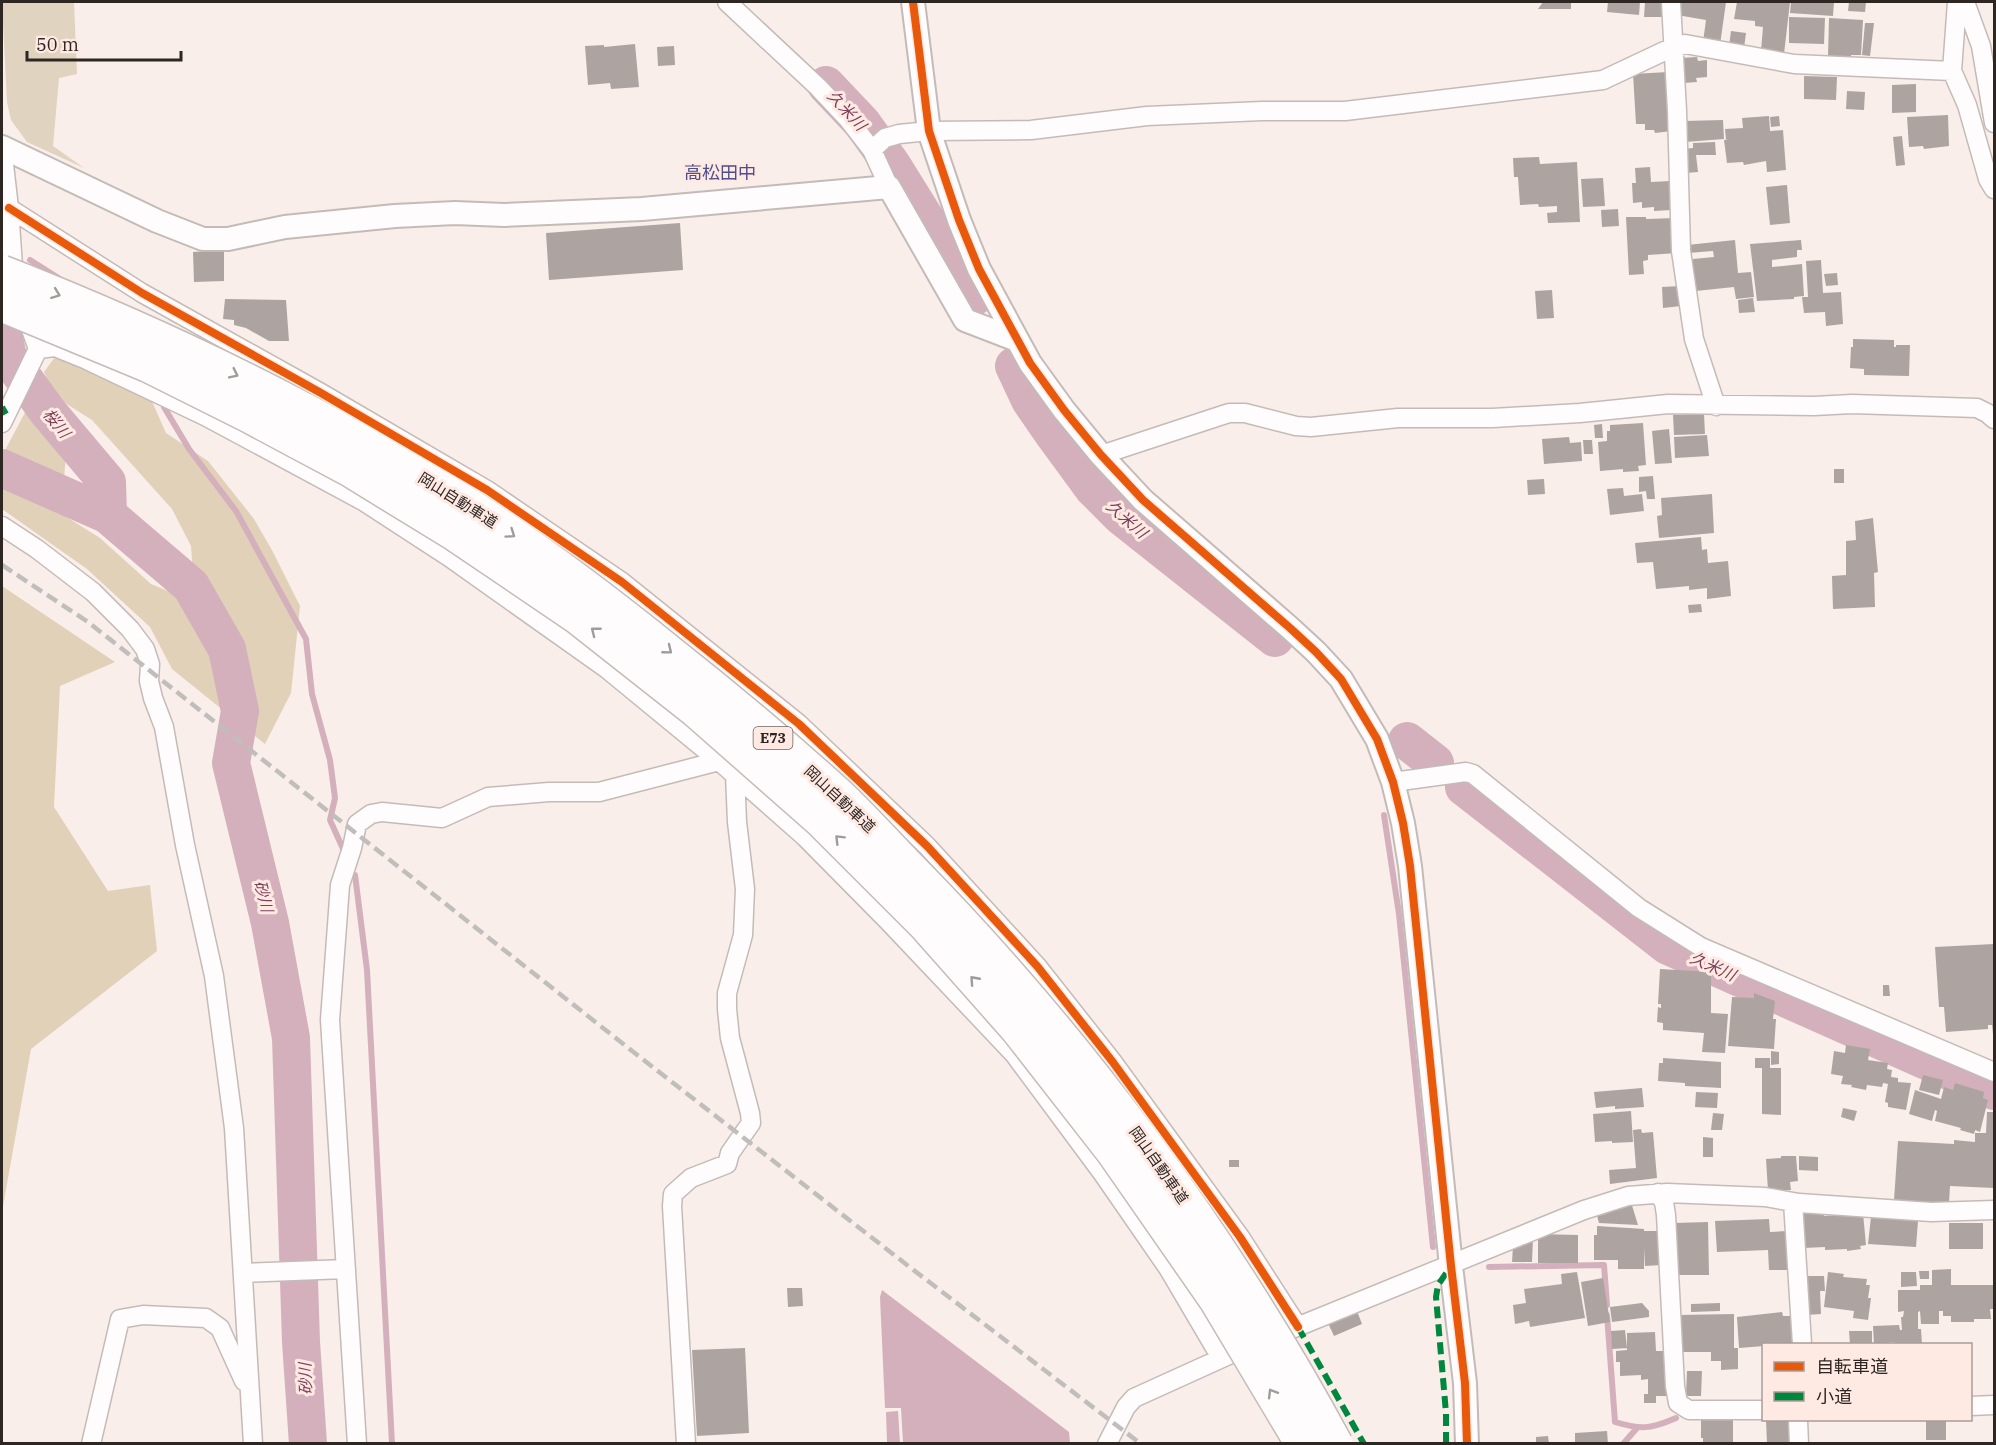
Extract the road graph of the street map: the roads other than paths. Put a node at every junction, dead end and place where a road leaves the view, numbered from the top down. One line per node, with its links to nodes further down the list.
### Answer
1 (727, 2): 10 (street)
2 (913, 2): 9 (street)
3 (1671, 2): 6 (street)
4 (1957, 2): 7 (street)
5 (1965, 2): 8 (street)
6 (1673, 47): 7 (street); 9 (street); 19 (street)
7 (1952, 71): 13 (street)
8 (1995, 123)
9 (929, 131): 10 (street); 17 (street)
10 (878, 145): 12 (street)
11 (2, 147): 12 (street); 14 (street)
12 (889, 187): 17 (street)
13 (1995, 189)
14 (9, 208): 18 (street); 34 (street)
15 (2, 272): 48 (highway, 岡山自動車道 / E73, one-way to 48, bridge)
16 (2, 305): 47 (highway, 岡山自動車道 / E73, one-way to 16, bridge)
17 (1017, 340): 22 (street)
18 (36, 354): 21 (street); 24 (street)
19 (1716, 406): 20 (street); 22 (street)
20 (1995, 418)
21 (2, 423)
22 (1101, 455): 26 (street)
23 (2, 526): 33 (street)
24 (719, 761): 25 (street); 32 (street)
25 (735, 774): 36 (street); 45 (street)
26 (1393, 782): 27 (street); 31 (street)
27 (1995, 1072)
28 (1658, 1193): 29 (street); 31 (street); 40 (street)
29 (1793, 1202): 30 (street); 35 (street)
30 (1995, 1210)
31 (1451, 1266): 34 (street); 49 (street)
32 (342, 1269): 33 (street); 44 (street)
33 (249, 1273): 37 (street)
34 (1298, 1327): 36 (street)
35 (1802, 1343)
36 (1221, 1358): 46 (street)
37 (250, 1395): 42 (street); 43 (street)
38 (1995, 1405): 39 (street)
39 (1972, 1406)
40 (1762, 1410)
41 (1798, 1421): 50 (street)
42 (91, 1443)
43 (253, 1443)
44 (357, 1443)
45 (686, 1443)
46 (1107, 1443)
47 (1302, 1443)
48 (1336, 1443)
49 (1467, 1443)
50 (1799, 1443)

